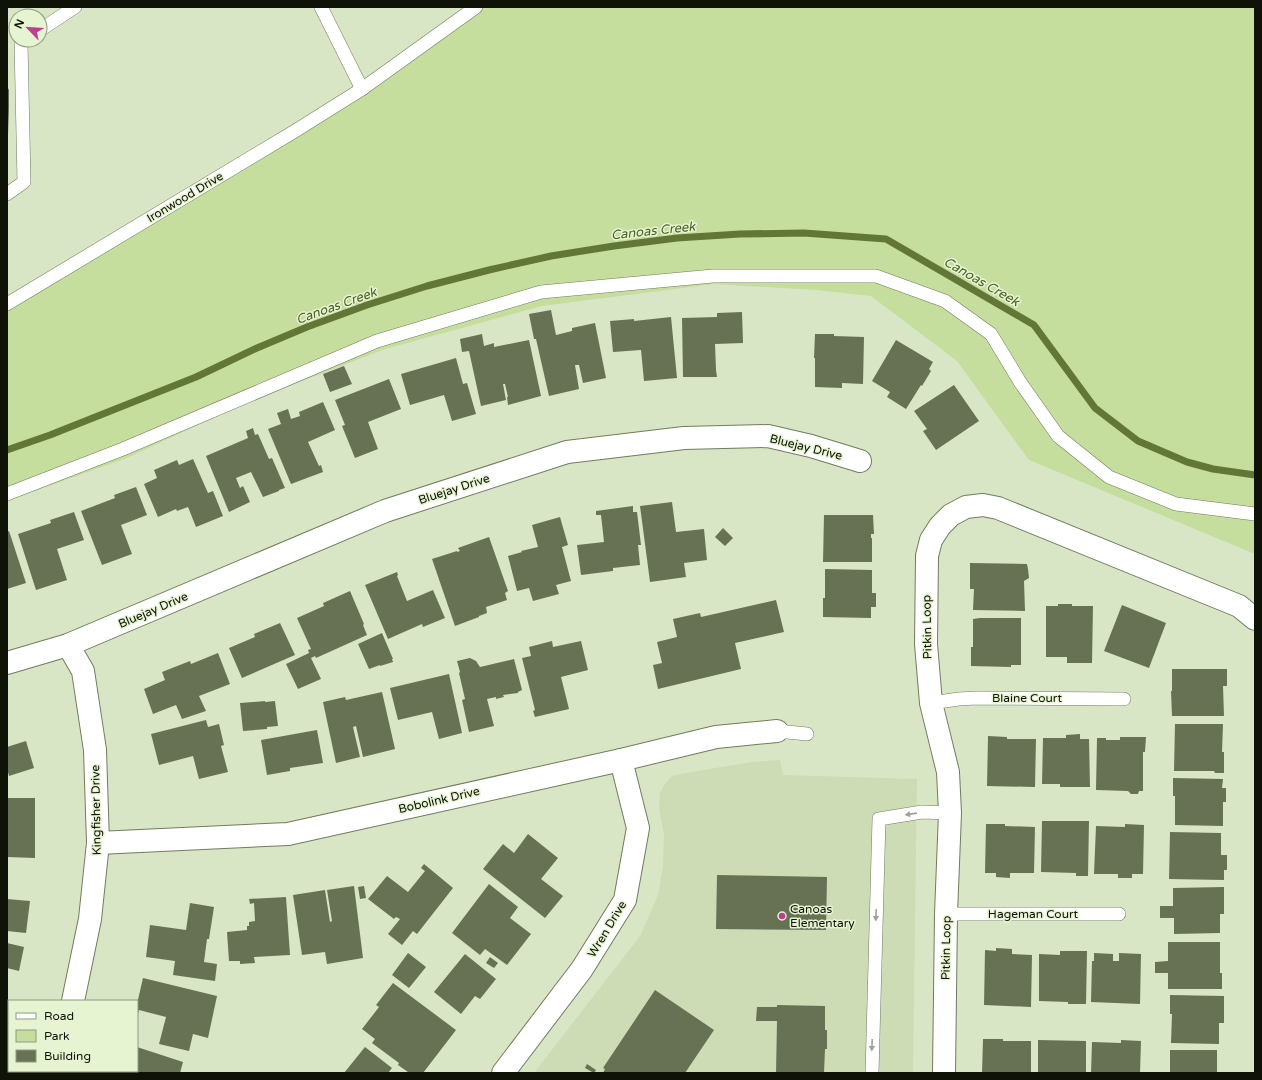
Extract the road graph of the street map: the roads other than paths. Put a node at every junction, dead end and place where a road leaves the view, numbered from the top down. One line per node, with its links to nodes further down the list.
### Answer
1 (75, 7): 4 (lane)
2 (321, 7): 6 (lane)
3 (476, 7): 6 (lane, Ironwood Drive)
4 (48, 25)
5 (21, 48): 7 (lane)
6 (362, 89): 8 (lane, Ironwood Drive)
7 (7, 194)
8 (7, 304)
9 (860, 461): 13 (street, Bluejay Drive)
10 (7, 494): 11 (lane)
11 (1255, 514)
12 (1255, 619): 16 (street, Pitkin Loop)
13 (68, 646): 14 (street, Bluejay Drive); 21 (street, Kingfisher Drive)
14 (7, 663)
15 (1124, 699): 16 (lane, Blaine Court)
16 (931, 703): 20 (street, Pitkin Loop)
17 (777, 731): 18 (lane); 19 (street, Bobolink Drive)
18 (807, 734)
19 (621, 760): 21 (street, Bobolink Drive); 25 (street, Wren Drive)
20 (950, 813): 22 (street, Pitkin Loop); 26 (lane, one-way to 26)
21 (98, 843): 24 (street, Kingfisher Drive)
22 (946, 914): 23 (lane, Hageman Court); 27 (street, Pitkin Loop)
23 (1119, 914)
24 (73, 1000)
25 (503, 1073)
26 (872, 1073)
27 (944, 1073)

